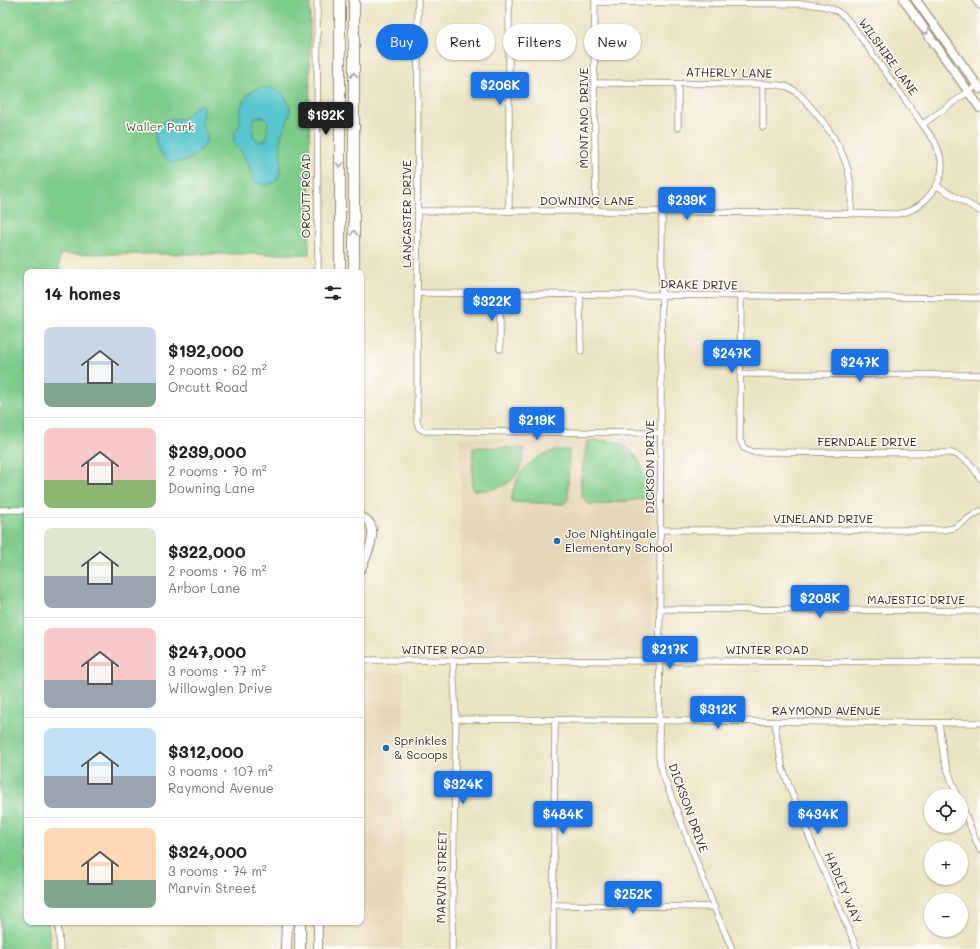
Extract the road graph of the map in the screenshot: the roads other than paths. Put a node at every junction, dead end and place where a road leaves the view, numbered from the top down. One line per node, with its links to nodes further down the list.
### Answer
1 (317, 0): 27 (street, ORCUTT ROAD)
2 (340, 0): 28 (highway, one-way to 28)
3 (354, 0): 29 (highway, one-way to 3)
4 (418, 0): 21 (street, LANCASTER DRIVE)
5 (509, 0): 22 (street)
6 (904, 0): 15 (main road, one-way to 15)
7 (916, 0): 14 (main road)
8 (975, 0): 10 (street)
9 (595, 1): 11 (street, MONTANO DRIVE); 17 (street, WILSHIRE LANE)
10 (980, 6)
11 (594, 83): 12 (street, ATHERLY LANE); 23 (street, MONTANO DRIVE)
12 (678, 84): 13 (street, ATHERLY LANE); 19 (street)
13 (764, 84): 18 (street); 26 (street, ATHERLY LANE)
14 (979, 86): 15 (street)
15 (968, 92): 16 (main road); 17 (street)
16 (980, 108)
17 (923, 124): 20 (street, WILSHIRE LANE)
18 (764, 127)
19 (678, 128)
20 (937, 186): 24 (street); 26 (street, DOWNING LANE)
21 (418, 211): 22 (street, DOWNING LANE); 30 (street, LANCASTER DRIVE)
22 (509, 211): 23 (street, DOWNING LANE)
23 (596, 211): 25 (street, DOWNING LANE)
24 (980, 211)
25 (662, 212): 26 (street, DOWNING LANE); 33 (street, DICKSON DRIVE)
26 (851, 214)
27 (318, 269)
28 (340, 269)
29 (354, 269)
30 (418, 293): 31 (street, DRAKE DRIVE); 40 (street, LANCASTER DRIVE)
31 (500, 294): 32 (street, DRAKE DRIVE); 36 (street)
32 (580, 295): 33 (street, DRAKE DRIVE); 37 (street)
33 (662, 295): 34 (street, DRAKE DRIVE); 40 (street, DICKSON DRIVE)
34 (740, 296): 35 (street, DRAKE DRIVE); 38 (street)
35 (980, 298)
36 (500, 349)
37 (581, 351)
38 (741, 374): 39 (street); 41 (street, FERNDALE DRIVE)
39 (980, 375)
40 (661, 433): 46 (street, DICKSON DRIVE)
41 (980, 478)
42 (0, 510): 43 (street)
43 (24, 510)
44 (980, 510): 46 (street, VINELAND DRIVE)
45 (364, 518): 47 (main road)
46 (661, 530): 48 (street, DICKSON DRIVE)
47 (364, 561)
48 (661, 609): 49 (street, MAJESTIC DRIVE); 52 (street, DICKSON DRIVE)
49 (980, 611)
50 (364, 660): 51 (street, WINTER ROAD)
51 (453, 661): 52 (street, WINTER ROAD); 54 (street, MARVIN STREET)
52 (660, 661): 53 (street, WINTER ROAD); 56 (street, DICKSON DRIVE)
53 (980, 662)
54 (456, 719): 55 (street, RAYMOND AVENUE); 73 (street, MARVIN STREET)
55 (555, 720): 56 (street, RAYMOND AVENUE); 63 (street)
56 (660, 721): 57 (street, RAYMOND AVENUE); 64 (street, DICKSON DRIVE)
57 (775, 722): 58 (street, RAYMOND AVENUE); 76 (street, HADLEY WAY)
58 (939, 723): 59 (street, RAYMOND AVENUE); 60 (street)
59 (980, 723)
60 (955, 789)
61 (968, 822): 62 (street)
62 (980, 850)
63 (553, 905): 64 (street); 74 (street)
64 (714, 907): 75 (street, DICKSON DRIVE)
65 (58, 925): 69 (street)
66 (287, 925): 70 (highway)
67 (300, 925): 71 (highway)
68 (318, 925): 72 (main road)
69 (60, 949)
70 (286, 949)
71 (300, 949)
72 (318, 949)
73 (452, 949)
74 (553, 949)
75 (732, 949)
76 (857, 949)

